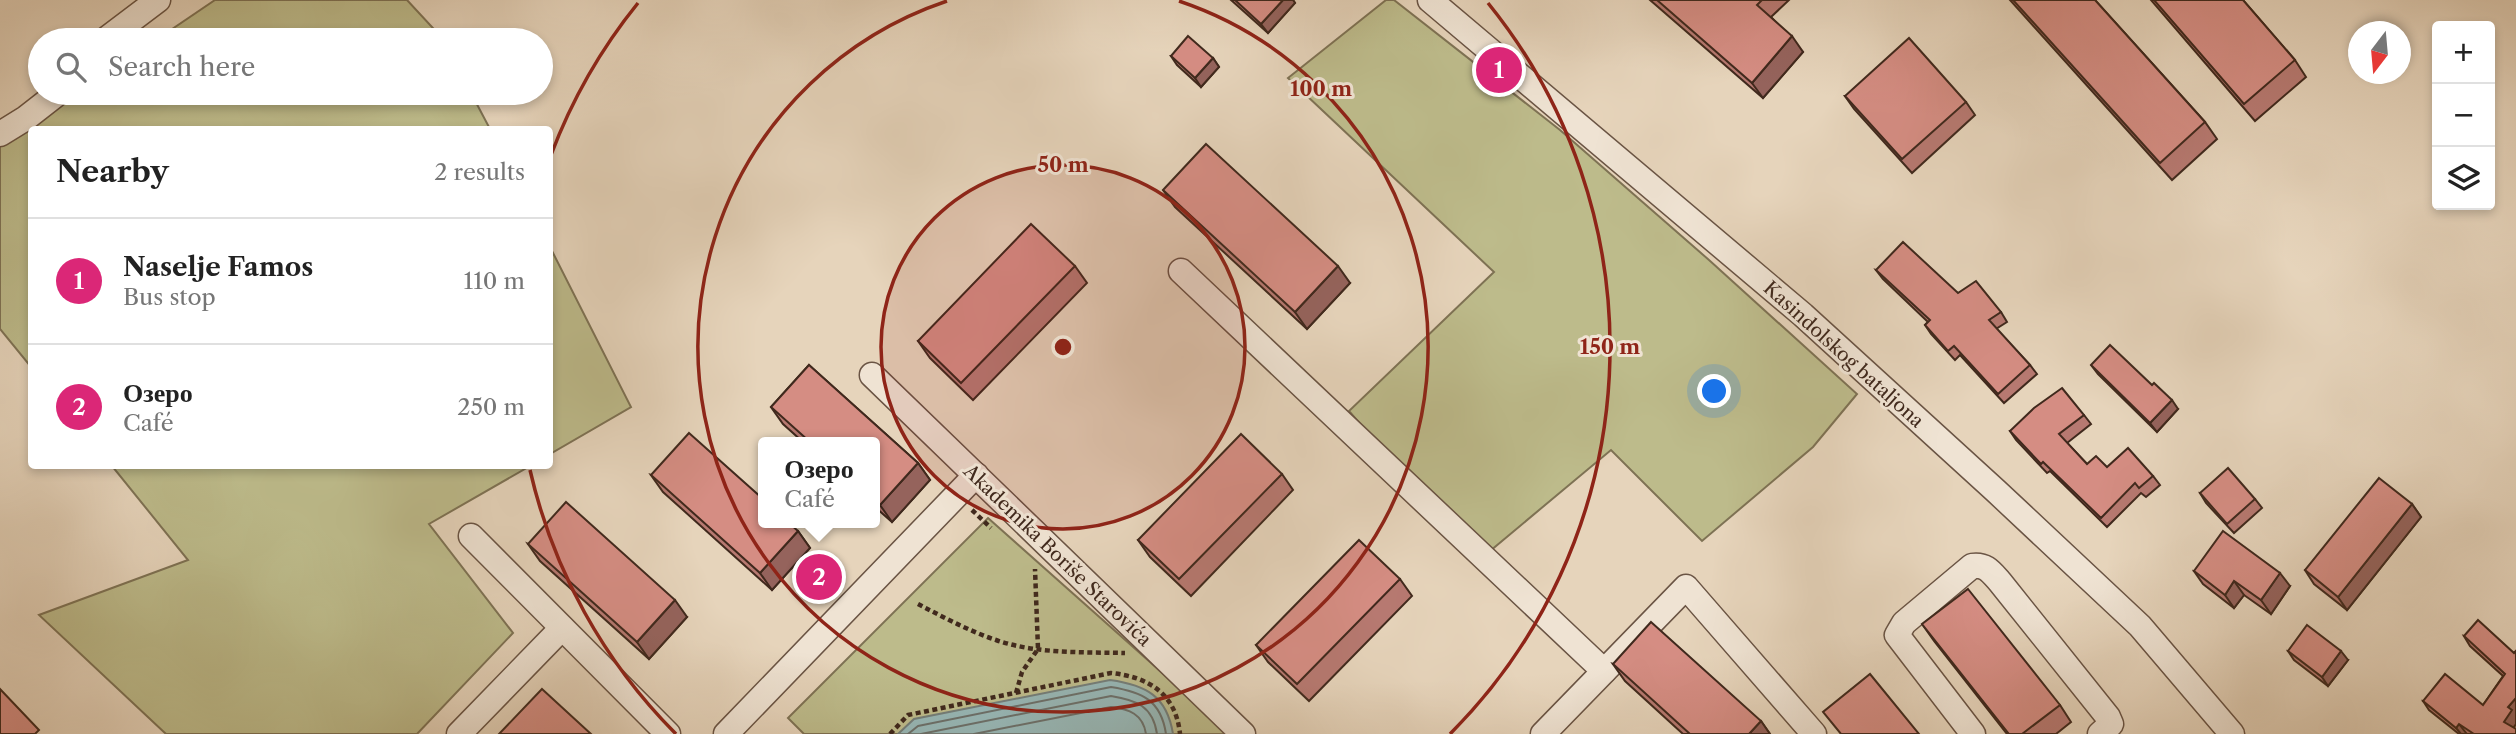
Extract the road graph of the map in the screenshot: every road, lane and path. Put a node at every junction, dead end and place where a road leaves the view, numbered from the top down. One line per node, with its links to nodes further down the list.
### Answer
1 (158, 0): 3 (street)
2 (1430, 0): 27 (street, Kasindolskog bataljona)
3 (121, 28)
4 (43, 105): 5 (street)
5 (0, 134)
6 (1181, 271): 15 (street)
7 (872, 375): 8 (street, Akademika Boriše Starovića)
8 (976, 475): 19 (street); 22 (street, Akademika Boriše Starovića)
9 (471, 536): 12 (street)
10 (1035, 569): 13 (path)
11 (918, 604): 13 (path)
12 (562, 628): 17 (street); 18 (street)
13 (1038, 649): 14 (path); 16 (path)
14 (1126, 653)
15 (1604, 671): 23 (street); 24 (street)
16 (1016, 693): 20 (path); 21 (path)
17 (459, 734)
18 (668, 734)
19 (726, 734)
20 (890, 734)
21 (1180, 734)
22 (1243, 734)
23 (1543, 734)
24 (1814, 734)
25 (1973, 734): 26 (street)
26 (2100, 734)
27 (2231, 734)

